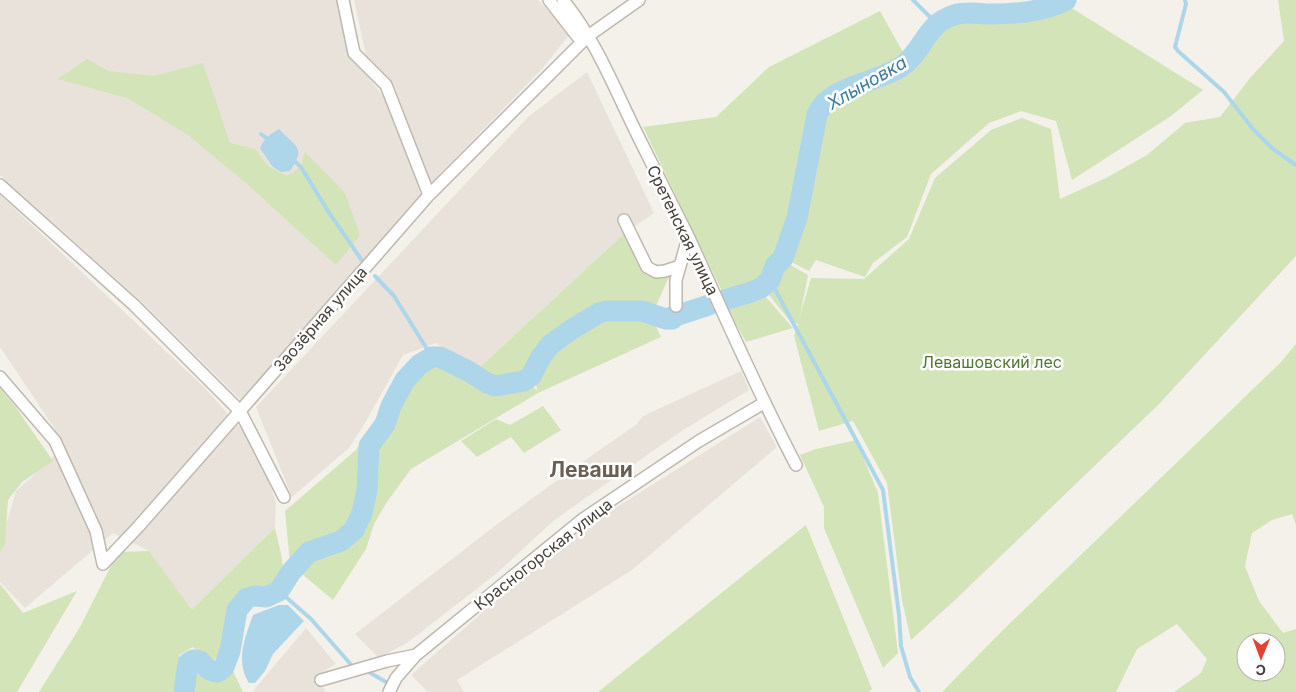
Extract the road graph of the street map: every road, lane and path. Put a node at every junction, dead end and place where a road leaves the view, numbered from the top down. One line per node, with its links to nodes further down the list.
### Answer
1 (343, 0): 7 (street)
2 (549, 0): 5 (street)
3 (563, 0): 5 (street, Сретенская улица)
4 (639, 0): 5 (street, Заозёрная улица)
5 (583, 36): 7 (street, Заозёрная улица); 9 (street, Сретенская улица)
6 (0, 185): 14 (street)
7 (429, 195): 14 (street, Заозёрная улица)
8 (624, 220): 10 (street)
9 (688, 238): 10 (street); 13 (street, Сретенская улица)
10 (680, 266): 11 (street)
11 (676, 306)
12 (0, 376): 14 (street, Заозёрная улица)
13 (764, 403): 15 (street, Сретенская улица); 17 (street, Красногорская улица)
14 (240, 411): 16 (street)
15 (796, 465)
16 (284, 497)
17 (416, 655): 18 (street); 19 (street, Красногорская улица)
18 (321, 680)
19 (389, 692)

